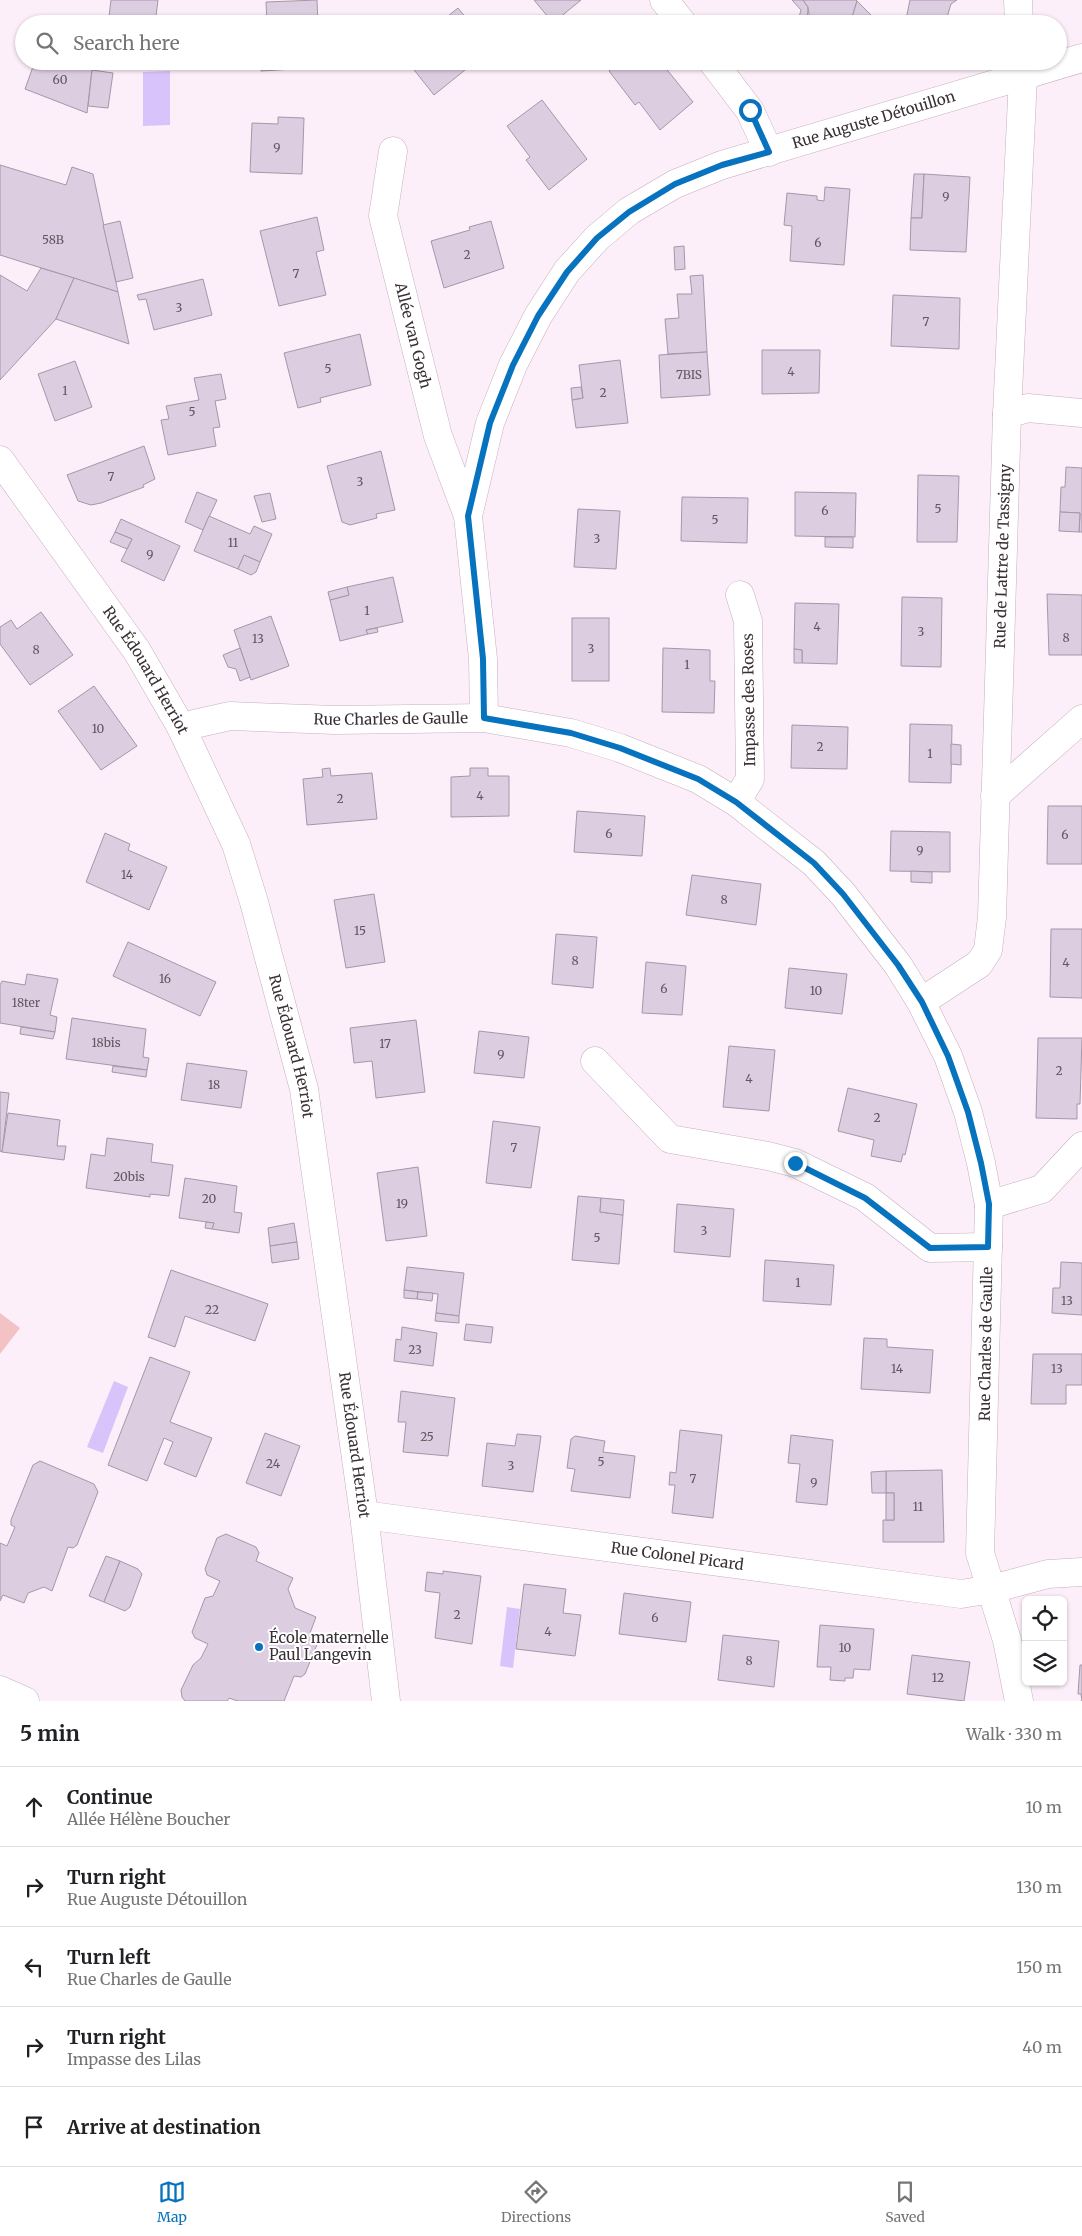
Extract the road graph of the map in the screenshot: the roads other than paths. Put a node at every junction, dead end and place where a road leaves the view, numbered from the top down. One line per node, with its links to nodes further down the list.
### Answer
1 (664, 0): 3 (street)
2 (1018, 0): 4 (street)
3 (676, 15)
4 (1019, 15)
5 (1082, 58): 6 (street, Rue Auguste Détouillon)
6 (1067, 61)
7 (719, 70): 11 (street)
8 (1020, 70): 11 (street, Rue Auguste Détouillon)
9 (1023, 70): 13 (street, Rue de Lattre de Tassigny)
10 (393, 151): 15 (street, Allée van Gogh)
11 (769, 152): 15 (street, Rue Auguste Détouillon)
12 (1082, 413): 13 (street)
13 (1007, 414): 20 (street, Rue de Lattre de Tassigny)
14 (0, 460): 19 (street, Rue Édouard Herriot)
15 (468, 516): 17 (street, Rue Auguste Détouillon)
16 (740, 595): 21 (street, Impasse des Roses)
17 (484, 718): 19 (street, Rue Charles de Gaulle); 21 (street, Rue Charles de Gaulle)
18 (1082, 719): 20 (street)
19 (181, 727): 27 (street, Rue Édouard Herriot)
20 (995, 796): 22 (street, Rue de Lattre de Tassigny)
21 (736, 802): 22 (street, Rue Charles de Gaulle)
22 (922, 1002): 25 (street, Rue Charles de Gaulle)
23 (595, 1061): 26 (street)
24 (1082, 1146): 25 (street)
25 (989, 1204): 26 (street, Rue Charles de Gaulle)
26 (988, 1247): 29 (street, Rue Charles de Gaulle)
27 (364, 1515): 29 (street, Rue Colonel Picard); 32 (street, Rue Édouard Herriot)
28 (1082, 1572): 29 (street, Rue Colonel Picard)
29 (992, 1589): 33 (street, Rue Charles de Gaulle)
30 (0, 1690): 31 (street)
31 (25, 1701)
32 (386, 1701)
33 (1019, 1701)

